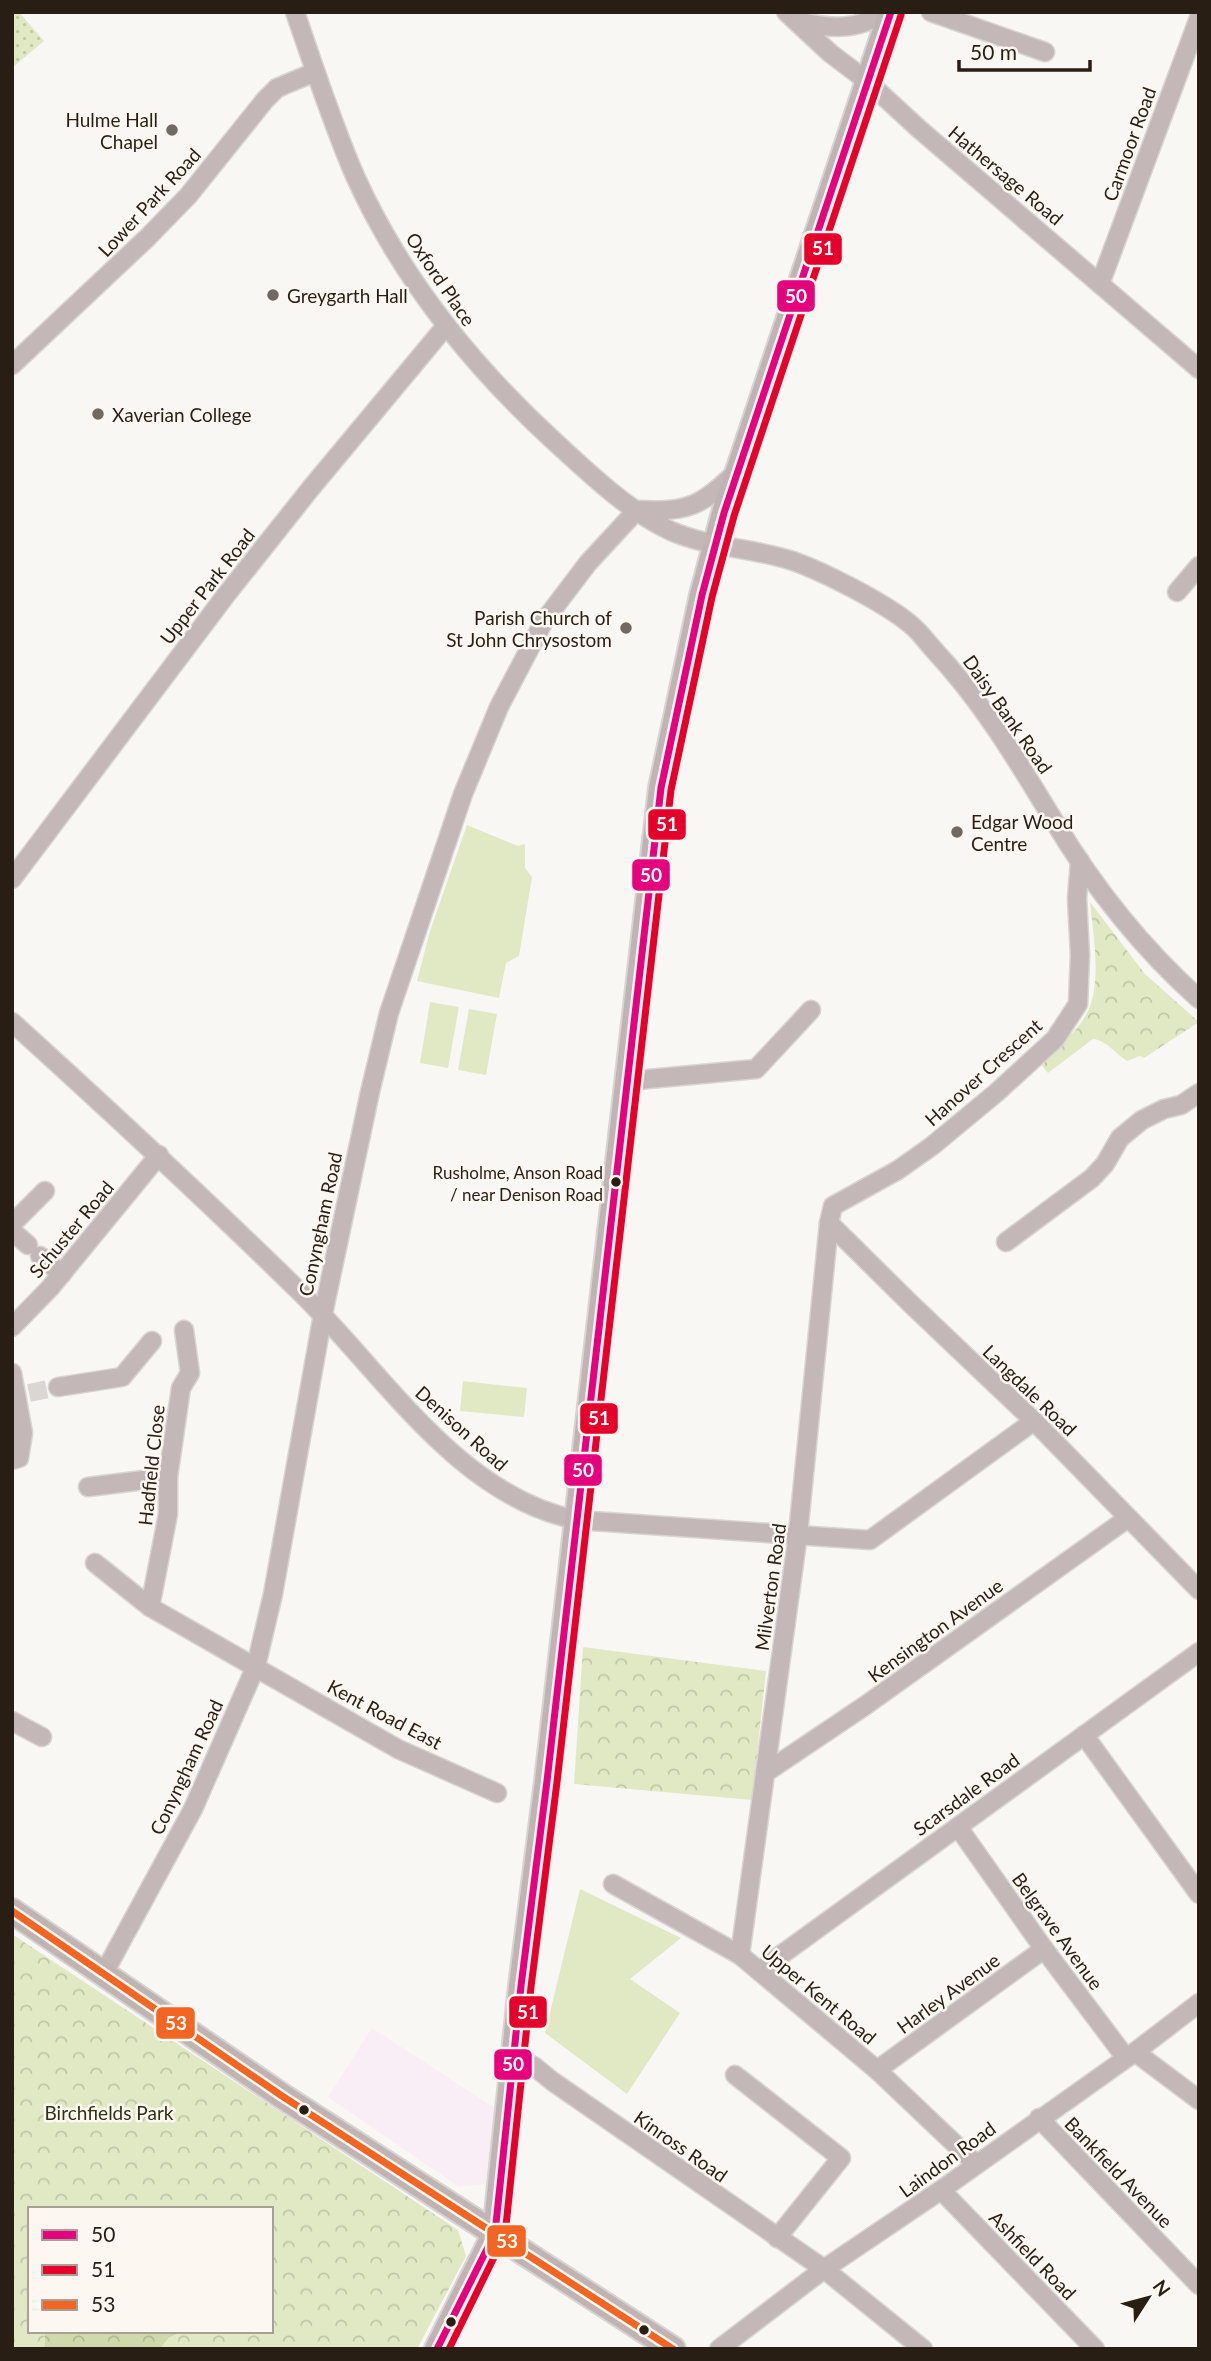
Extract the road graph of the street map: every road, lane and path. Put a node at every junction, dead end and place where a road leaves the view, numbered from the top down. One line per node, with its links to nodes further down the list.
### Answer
1 (295, 12): 8 (street, Oxford Place)
2 (885, 12): 5 (street)
3 (891, 12): 9 (highway)
4 (931, 12): 7 (street)
5 (791, 16): 9 (street, Hathersage Road)
6 (1199, 18): 10 (street, Carmoor Road)
7 (1045, 52)
8 (315, 72): 11 (street, Oxford Place); 12 (street, Lower Park Road)
9 (867, 81): 10 (street, Hathersage Road); 14 (highway)
10 (1100, 284): 13 (street, Hathersage Road)
11 (445, 327): 15 (street, Oxford Place); 20 (street, Upper Park Road)
12 (12, 365)
13 (1199, 369)
14 (738, 469): 15 (street); 16 (highway)
15 (637, 510): 16 (street, Oxford Place); 33 (street, Conyngham Road)
16 (715, 544): 19 (street, Daisy Bank Road); 24 (highway)
17 (1199, 566): 18 (street)
18 (1177, 592)
19 (1080, 861): 21 (street, Daisy Bank Road); 28 (street, Hanover Crescent)
20 (12, 879)
21 (1199, 999)
22 (811, 1010): 24 (street)
23 (12, 1022): 26 (street, Denison Road)
24 (627, 1081): 44 (highway)
25 (1199, 1093): 31 (street)
26 (159, 1155): 32 (street, Schuster Road); 33 (street, Denison Road)
27 (45, 1191): 29 (street)
28 (829, 1223): 39 (street, Langdale Road); 45 (street, Milverton Road)
29 (12, 1224)
30 (12, 1231): 32 (street)
31 (1006, 1242)
32 (62, 1274): 34 (street, Schuster Road)
33 (323, 1314): 44 (street, Denison Road); 50 (street, Conyngham Road)
34 (12, 1327)
35 (184, 1330): 41 (street, Hadfield Close)
36 (152, 1341): 38 (street)
37 (12, 1373): 40 (street)
38 (58, 1387)
39 (1034, 1421): 43 (street, Langdale Road); 45 (street, Denison Road)
40 (12, 1460)
41 (168, 1477): 42 (street); 48 (street, Hadfield Close)
42 (88, 1487)
43 (1128, 1518): 47 (street, Langdale Road); 54 (street, Kensington Avenue)
44 (577, 1520): 45 (street, Denison Road); 66 (highway)
45 (799, 1534): 54 (street, Milverton Road)
46 (95, 1563): 48 (street, Kent Road East)
47 (1199, 1590)
48 (150, 1607): 50 (street, Kent Road East)
49 (1199, 1652): 52 (street, Scarsdale Road)
50 (256, 1666): 55 (street, Kent Road East); 63 (street, Conyngham Road)
51 (12, 1721): 53 (street)
52 (1084, 1735): 56 (street, Scarsdale Road); 58 (street)
53 (42, 1737)
54 (765, 1773): 61 (street, Milverton Road)
55 (496, 1793)
56 (958, 1826): 60 (street, Belgrave Avenue); 62 (street, Scarsdale Road)
57 (614, 1884): 61 (street, Upper Kent Road)
58 (1199, 1894)
59 (12, 1910): 63 (highway)
60 (1044, 1949): 65 (street, Belgrave Avenue); 67 (street, Harley Avenue)
61 (740, 1955): 62 (street, Upper Kent Road)
62 (759, 1971): 67 (street, Upper Kent Road)
63 (104, 1973): 73 (highway)
64 (1199, 2003): 65 (street, Laindon Road)
65 (1130, 2055): 69 (street, Belgrave Avenue); 70 (street, Laindon Road)
66 (515, 2056): 73 (highway); 74 (street, Kinross Road)
67 (877, 2070): 71 (street, Upper Kent Road)
68 (735, 2075): 74 (street)
69 (1199, 2100)
70 (1039, 2118): 71 (street, Laindon Road); 76 (street, Bankfield Avenue)
71 (976, 2164): 72 (street, Laindon Road)
72 (941, 2190): 75 (street, Laindon Road); 81 (street, Ashfield Road)
73 (495, 2233): 77 (highway); 78 (highway)
74 (777, 2238): 75 (street, Kinross Road)
75 (824, 2269): 79 (street, Laindon Road); 80 (street, Kinross Road)
76 (1199, 2285)
77 (437, 2349)
78 (673, 2349)
79 (719, 2349)
80 (923, 2349)
81 (1095, 2349)

